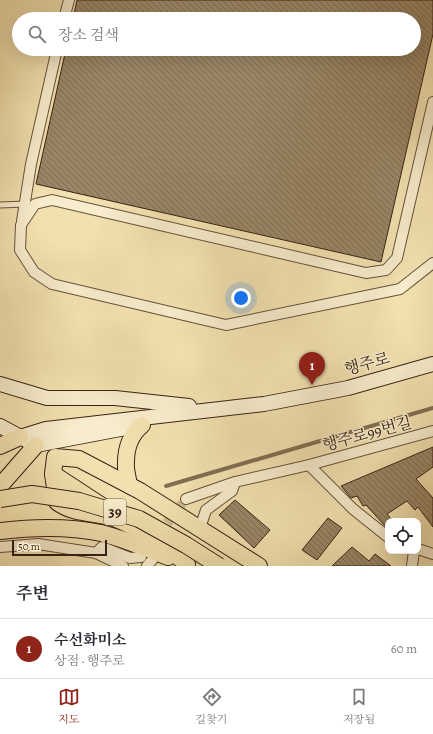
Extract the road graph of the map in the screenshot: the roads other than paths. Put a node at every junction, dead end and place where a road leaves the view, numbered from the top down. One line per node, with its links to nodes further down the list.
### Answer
1 (68, 0): 2 (street)
2 (65, 12)
3 (55, 56): 5 (street)
4 (433, 102): 7 (street)
5 (25, 204): 6 (lane); 7 (street)
6 (0, 205)
7 (21, 225): 8 (street)
8 (433, 263)
9 (433, 364): 11 (main road, 행주로)
10 (0, 384): 11 (main road)
11 (215, 409): 12 (main road, 행주로); 15 (main road, 행주로)
12 (142, 425): 16 (main road, 행주로); 22 (main road)
13 (0, 426): 15 (main road)
14 (433, 431): 19 (street, 행주로99번길)
15 (20, 437): 16 (main road); 17 (main road)
16 (36, 445): 18 (main road); 23 (main road)
17 (0, 446)
18 (55, 457): 20 (main road); 22 (main road)
19 (309, 465): 21 (street, 행주로99번길); 29 (street, 행주로99번길)
20 (54, 474): 26 (main road); 26 (main road)
21 (235, 482): 25 (street, 행주로99번길); 27 (street)
22 (129, 485): 27 (main road)
23 (0, 486)
24 (0, 499): 40 (main road, 39, bridge)
25 (186, 499)
26 (135, 528): 37 (main road)
27 (200, 528): 41 (main road)
28 (0, 532): 32 (main road, 39)
29 (385, 535)
30 (0, 547): 33 (street)
31 (421, 550): 35 (street)
32 (158, 552): 37 (main road, 39); 39 (street)
33 (96, 553): 36 (street); 38 (street)
34 (414, 554): 42 (street)
35 (433, 554)
36 (141, 557)
37 (189, 565)
38 (123, 566)
39 (147, 566)
40 (220, 566)
41 (259, 566)
42 (412, 566)

